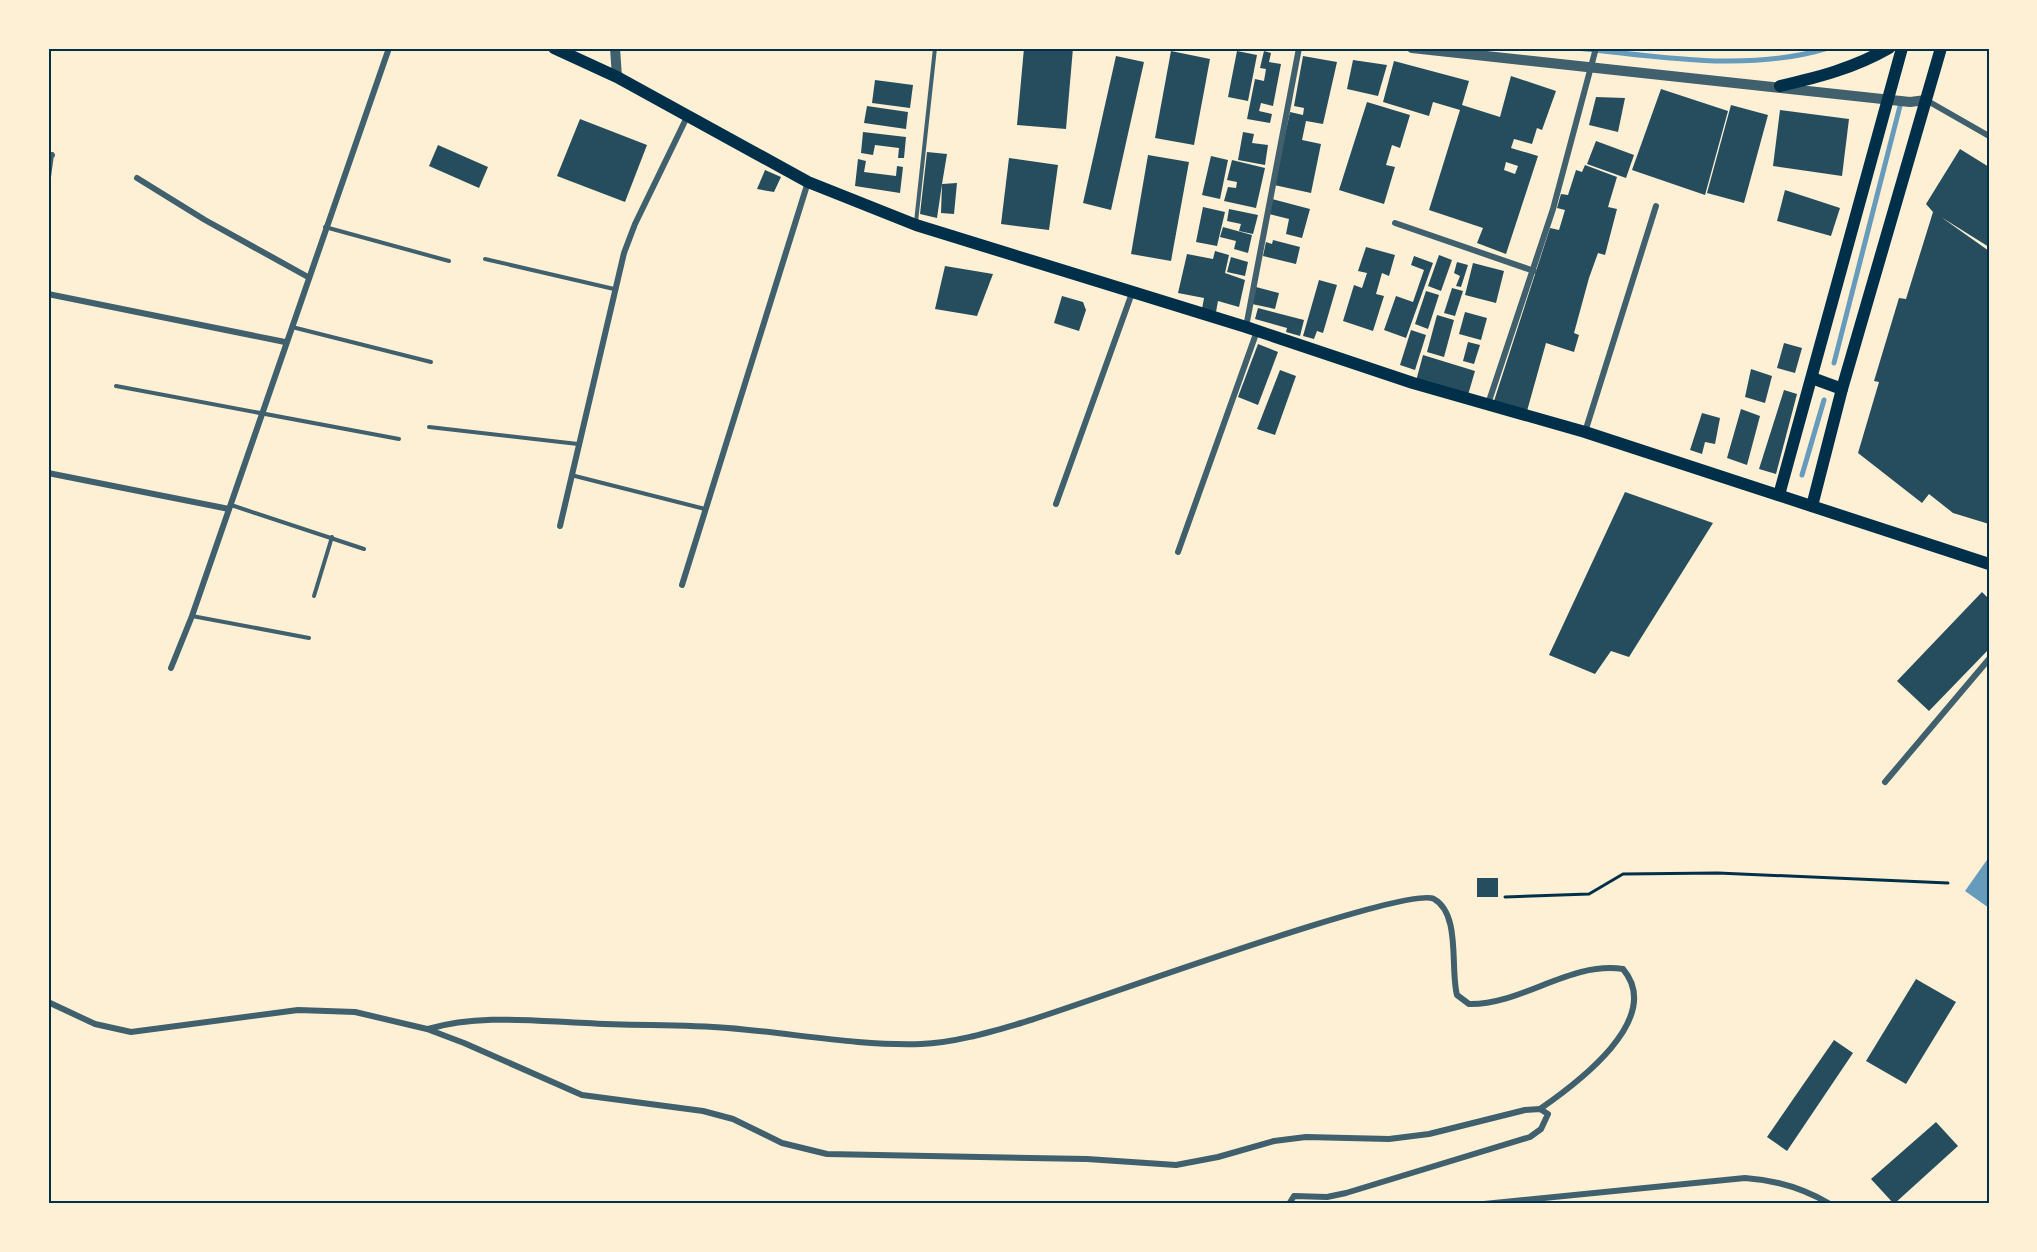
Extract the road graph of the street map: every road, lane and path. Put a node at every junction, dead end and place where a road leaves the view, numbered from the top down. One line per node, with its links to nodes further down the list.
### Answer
1 (389, 48): 25 (street)
2 (554, 48): 12 (main road)
3 (615, 48): 12 (street)
4 (935, 48): 24 (lane)
5 (1299, 48): 34 (street)
6 (1412, 48): 11 (street)
7 (1596, 48): 11 (street)
8 (1889, 48): 13 (main road)
9 (1902, 48): 14 (main road)
10 (1941, 48): 15 (main road)
11 (1592, 64): 13 (street); 28 (street)
12 (616, 77): 16 (main road)
13 (1780, 86): 14 (street)
14 (1889, 100): 15 (street); 37 (main road)
15 (1926, 100): 17 (street); 39 (main road)
16 (687, 117): 20 (main road); 30 (street)
17 (1989, 136)
18 (50, 156): 21 (lane)
19 (136, 178): 29 (street)
20 (808, 182): 24 (main road); 52 (street)
21 (48, 184)
22 (1656, 206): 43 (street)
23 (1395, 223): 28 (street)
24 (916, 225): 31 (main road)
25 (325, 227): 27 (lane); 29 (street)
26 (485, 259): 30 (lane)
27 (449, 261)
28 (1534, 271): 40 (street)
29 (308, 277): 33 (street)
30 (614, 289): 45 (street)
31 (1132, 293): 34 (main road); 49 (street)
32 (48, 294): 35 (street)
33 (291, 327): 35 (street); 36 (lane)
34 (1251, 329): 40 (main road); 56 (street)
35 (285, 342): 41 (street)
36 (431, 362)
37 (1812, 378): 39 (main road); 48 (main road)
38 (116, 386): 41 (lane)
39 (1842, 388): 50 (main road)
40 (1488, 405): 43 (main road)
41 (261, 411): 44 (lane); 51 (street)
42 (429, 427): 45 (lane)
43 (1585, 432): 48 (main road)
44 (399, 439)
45 (578, 444): 47 (street)
46 (48, 473): 51 (street)
47 (571, 475): 52 (lane); 53 (street)
48 (1779, 495): 50 (main road)
49 (1056, 504)
50 (1812, 506): 57 (main road)
51 (230, 507): 54 (lane); 60 (street)
52 (706, 509): 58 (street)
53 (560, 526)
54 (332, 537): 55 (lane); 59 (lane)
55 (364, 549)
56 (1178, 552)
57 (1989, 564)
58 (682, 585)
59 (314, 596)
60 (192, 616): 61 (lane); 63 (street)
61 (309, 638)
62 (1989, 659): 64 (street)
63 (171, 668)
64 (1885, 782)
65 (1948, 883): 66 (path)
66 (1505, 897)
67 (48, 1002): 68 (street)
68 (427, 1029): 69 (street); 69 (street)
69 (1540, 1109): 70 (street)
70 (1289, 1204)
71 (1484, 1204): 72 (street)
72 (1830, 1204)

